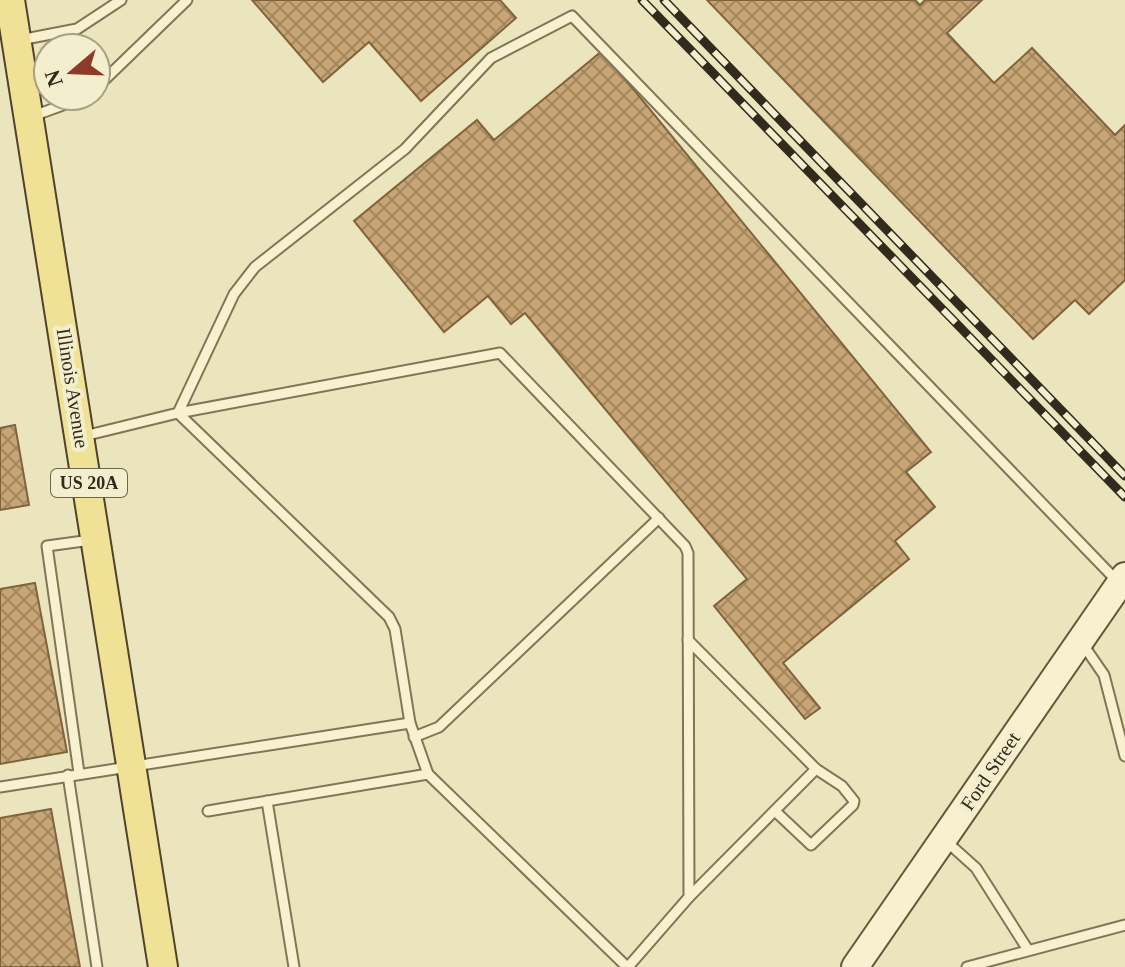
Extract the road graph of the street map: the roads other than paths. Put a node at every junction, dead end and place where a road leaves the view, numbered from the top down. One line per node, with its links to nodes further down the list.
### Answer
1 (10, 0): 4 (lane); 5 (main road, Illinois Avenue / US 20A)
2 (121, 0): 5 (lane)
3 (187, 0): 6 (lane)
4 (0, 1)
5 (17, 41): 8 (main road, Illinois Avenue / US 20A)
6 (112, 73)
7 (43, 112): 8 (lane)
8 (29, 117): 10 (main road, Illinois Avenue / US 20A)
9 (178, 413): 10 (lane); 11 (lane); 13 (lane); 16 (lane)
10 (81, 437): 12 (main road, Illinois Avenue / US 20A)
11 (659, 518): 14 (lane); 17 (lane)
12 (98, 539): 19 (main road, Illinois Avenue / US 20A); 21 (lane)
13 (1122, 580): 15 (main road, Ford Street)
14 (688, 640): 20 (lane); 29 (lane)
15 (1080, 640): 18 (lane); 28 (main road, Ford Street)
16 (410, 723): 17 (lane); 19 (lane)
17 (414, 737): 22 (lane)
18 (1125, 756)
19 (132, 764): 21 (lane); 33 (main road, Illinois Avenue / US 20A)
20 (816, 769): 27 (lane); 27 (lane)
21 (79, 773): 23 (lane)
22 (428, 774): 25 (lane); 35 (lane)
23 (68, 775): 24 (lane); 32 (lane)
24 (0, 787)
25 (267, 801): 26 (lane); 34 (lane)
26 (208, 811)
27 (775, 811): 29 (lane)
28 (943, 839): 31 (lane); 36 (main road, Ford Street)
29 (689, 897): 35 (lane)
30 (1125, 925): 31 (lane)
31 (1028, 950): 37 (lane)
32 (97, 967)
33 (163, 967)
34 (294, 967)
35 (628, 967)
36 (855, 967)
37 (967, 967)

